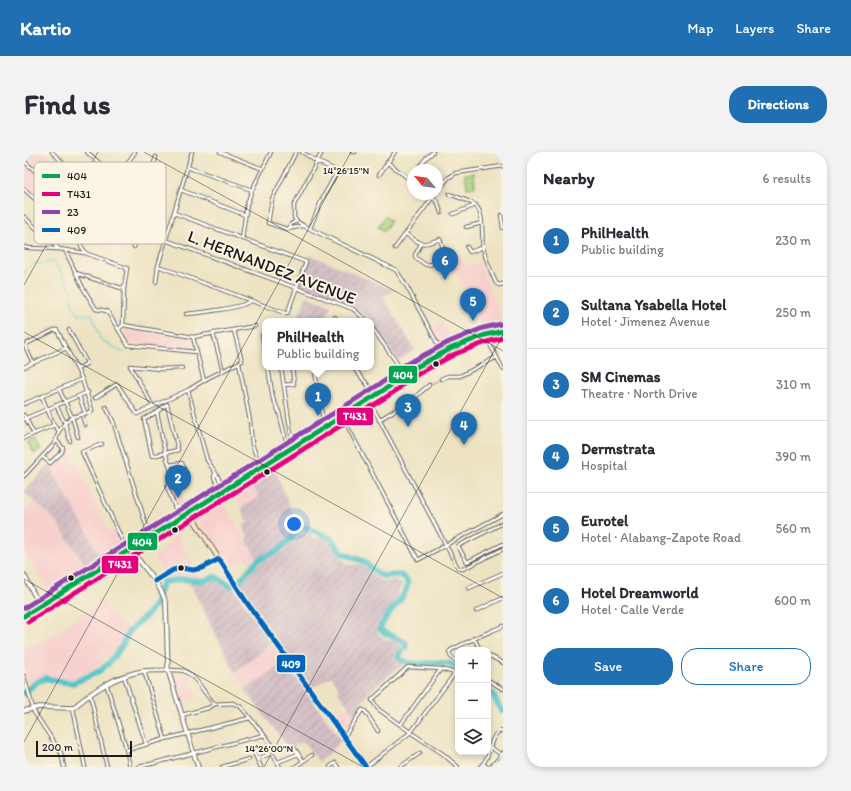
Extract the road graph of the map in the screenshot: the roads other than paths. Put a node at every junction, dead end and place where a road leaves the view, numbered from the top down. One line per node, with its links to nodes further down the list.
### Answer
1 (52, 152): 14 (street)
2 (87, 152): 15 (street)
3 (135, 152): 16 (street)
4 (192, 152): 22 (street)
5 (220, 152): 23 (street)
6 (270, 152): 23 (street)
7 (296, 152): 49 (street)
8 (302, 152): 18 (street)
9 (322, 152): 18 (street)
10 (395, 152): 19 (street)
11 (433, 152): 20 (street)
12 (156, 157): 17 (street)
13 (24, 161): 24 (street)
14 (62, 162)
15 (98, 162)
16 (128, 162)
17 (154, 162)
18 (316, 162): 42 (street); 47 (street)
19 (387, 162): 25 (street); 26 (street)
20 (422, 164)
21 (503, 166): 27 (street)
22 (188, 167): 29 (street); 30 (street)
23 (263, 169): 30 (street)
24 (34, 170)
25 (379, 175)
26 (407, 177)
27 (443, 184)
28 (24, 189): 32 (street)
29 (181, 190): 37 (street); 39 (street)
30 (252, 190): 39 (street)
31 (449, 194): 35 (street)
32 (34, 198)
33 (430, 200): 50 (street)
34 (436, 200): 36 (street)
35 (476, 205): 38 (street); 43 (street)
36 (441, 213)
37 (174, 214): 51 (street); 52 (street)
38 (453, 214)
39 (245, 215): 52 (street)
40 (501, 215): 48 (street)
41 (24, 217): 44 (street)
42 (296, 221): 45 (street); 49 (street)
43 (482, 223): 46 (street); 60 (street)
44 (34, 226)
45 (304, 226): 47 (street); 49 (street)
46 (466, 227)
47 (310, 228): 87 (street)
48 (503, 228)
49 (289, 229)
50 (406, 234): 57 (street); 62 (street)
51 (166, 240): 71 (street, L. HERNANDEZ AVENUE)
52 (242, 240): 71 (street)
53 (54, 244): 63 (street)
54 (80, 244): 65 (street)
55 (135, 244): 58 (street)
56 (165, 244): 66 (street)
57 (421, 244): 57 (street)
58 (134, 247)
59 (467, 247): 60 (street)
60 (483, 247): 69 (street)
61 (24, 248): 63 (street)
62 (395, 248)
63 (59, 249): 64 (street)
64 (65, 250): 65 (street); 67 (street)
65 (85, 253): 70 (street)
66 (158, 266): 68 (street); 72 (street)
67 (76, 273): 70 (street); 77 (street)
68 (156, 282)
69 (502, 285)
70 (124, 289): 75 (street)
71 (296, 289): 72 (street); 74 (street, L. HERNANDEZ AVENUE)
72 (250, 301): 73 (street)
73 (186, 314)
74 (364, 318)
75 (123, 325): 77 (street); 83 (street)
76 (255, 326): 80 (street)
77 (119, 329): 86 (street)
78 (70, 330): 93 (street)
79 (374, 330): 101 (street)
80 (234, 331): 82 (street); 89 (street)
81 (503, 331): 84 (highway)
82 (213, 333): 83 (street); 95 (street)
83 (193, 337): 86 (street)
84 (486, 337): 87 (highway); 88 (street); 103 (highway)
85 (66, 348): 90 (street); 90 (street); 93 (street)
86 (196, 352): 105 (street)
87 (442, 352): 101 (highway)
88 (497, 357): 94 (street); 104 (street)
89 (241, 362): 95 (street); 145 (street)
90 (33, 363): 91 (street)
91 (24, 367)
92 (182, 368): 120 (street)
93 (77, 369): 102 (street)
94 (503, 369)
95 (223, 370): 105 (street)
96 (268, 370): 141 (street)
97 (282, 370): 107 (street)
98 (292, 370): 107 (street)
99 (355, 370): 112 (street)
100 (315, 372): 132 (street)
101 (405, 373): 103 (street); 106 (highway)
102 (82, 379): 109 (street); 111 (street)
103 (408, 379): 106 (highway)
104 (442, 379)
105 (204, 381): 110 (street)
106 (393, 384): 112 (highway)
107 (284, 385): 140 (street)
108 (429, 386): 128 (street)
109 (60, 389): 113 (street); 117 (street)
110 (188, 390): 120 (street); 148 (street)
111 (88, 392): 114 (street); 124 (street)
112 (376, 395): 116 (highway)
113 (42, 396): 118 (street); 122 (street)
114 (79, 396): 117 (street); 124 (street)
115 (95, 398): 120 (street)
116 (369, 399): 125 (highway); 128 (street)
117 (65, 401): 119 (street); 126 (street)
118 (24, 404)
119 (56, 405): 122 (street); 129 (street)
120 (153, 406)
121 (106, 407): 153 (street)
122 (47, 409): 127 (street); 130 (street)
123 (157, 412): 142 (street); 142 (street); 142 (street)
124 (83, 414): 126 (street); 131 (street)
125 (342, 416): 132 (highway); 155 (street)
126 (72, 417): 129 (street); 135 (street)
127 (24, 418): 134 (street)
128 (379, 420): 155 (street)
129 (65, 423): 133 (street); 138 (street)
130 (54, 425): 133 (street); 134 (street)
131 (85, 425)
132 (326, 426): 140 (highway)
133 (59, 431): 137 (street)
134 (34, 434): 136 (street)
135 (78, 437)
136 (24, 438)
137 (56, 439): 143 (street); 143 (street)
138 (70, 441)
139 (102, 444): 157 (street)
140 (293, 447): 141 (highway)
141 (288, 450): 145 (highway)
142 (165, 452): 144 (street)
143 (43, 457): 146 (street)
144 (169, 465): 147 (street); 151 (street)
145 (260, 467): 148 (highway)
146 (24, 476)
147 (186, 478)
148 (222, 491): 149 (highway)
149 (189, 512): 151 (highway); 194 (main road)
150 (503, 514): 155 (street)
151 (179, 518): 153 (highway)
152 (503, 523): 154 (street)
153 (150, 537): 157 (highway)
154 (503, 544)
155 (446, 545): 156 (street)
156 (503, 549)
157 (129, 550): 162 (highway); 174 (street)
158 (503, 573): 160 (street)
159 (24, 576): 162 (street)
160 (469, 588)
161 (503, 598): 163 (street)
162 (40, 606): 164 (highway)
163 (476, 611)
164 (24, 616)
165 (503, 626): 166 (street)
166 (474, 638): 167 (street); 168 (street)
167 (456, 647)
168 (478, 647)
169 (455, 648): 171 (street)
170 (491, 657): 172 (street)
171 (455, 660)
172 (503, 663)
173 (441, 669): 188 (street); 188 (street); 190 (street)
174 (168, 670): 175 (street); 182 (street); 186 (street)
175 (144, 671): 177 (street); 195 (street)
176 (24, 676): 183 (street)
177 (124, 676): 179 (street); 197 (street)
178 (491, 682): 180 (street)
179 (106, 683): 181 (street); 201 (street)
180 (503, 689)
181 (90, 694): 184 (street); 216 (street)
182 (215, 704): 186 (street); 187 (street)
183 (33, 708): 184 (street); 185 (street); 214 (street)
184 (73, 708): 215 (street)
185 (24, 711)
186 (181, 715): 192 (street)
187 (250, 718): 192 (street); 193 (street)
188 (401, 724): 190 (street)
189 (378, 731): 194 (street)
190 (411, 732): 226 (street); 228 (street)
191 (503, 732): 196 (street)
192 (188, 734): 195 (street); 203 (street)
193 (264, 735): 199 (street); 203 (street)
194 (344, 737): 226 (main road)
195 (165, 739): 197 (street)
196 (491, 742)
197 (146, 744): 201 (street)
198 (293, 746): 205 (street)
199 (274, 747)
200 (491, 748): 206 (street)
201 (127, 750): 217 (street)
202 (253, 751): 210 (street)
203 (194, 753): 218 (street); 219 (street)
204 (420, 753): 227 (street)
205 (298, 754): 211 (street); 212 (street)
206 (503, 754): 231 (street)
207 (312, 755): 211 (street)
208 (488, 755): 213 (street)
209 (249, 759): 220 (street)
210 (257, 760): 212 (street); 221 (street)
211 (303, 761): 223 (street)
212 (278, 762): 222 (street)
213 (484, 764): 229 (street); 230 (street)
214 (64, 767)
215 (85, 767)
216 (107, 767)
217 (130, 767)
218 (139, 767)
219 (198, 767)
220 (222, 767)
221 (261, 767)
222 (280, 767)
223 (295, 767)
224 (330, 767): 225 (street)
225 (338, 767)
226 (366, 767)
227 (400, 767)
228 (458, 767)
229 (480, 767)
230 (487, 767)
231 (491, 767)

